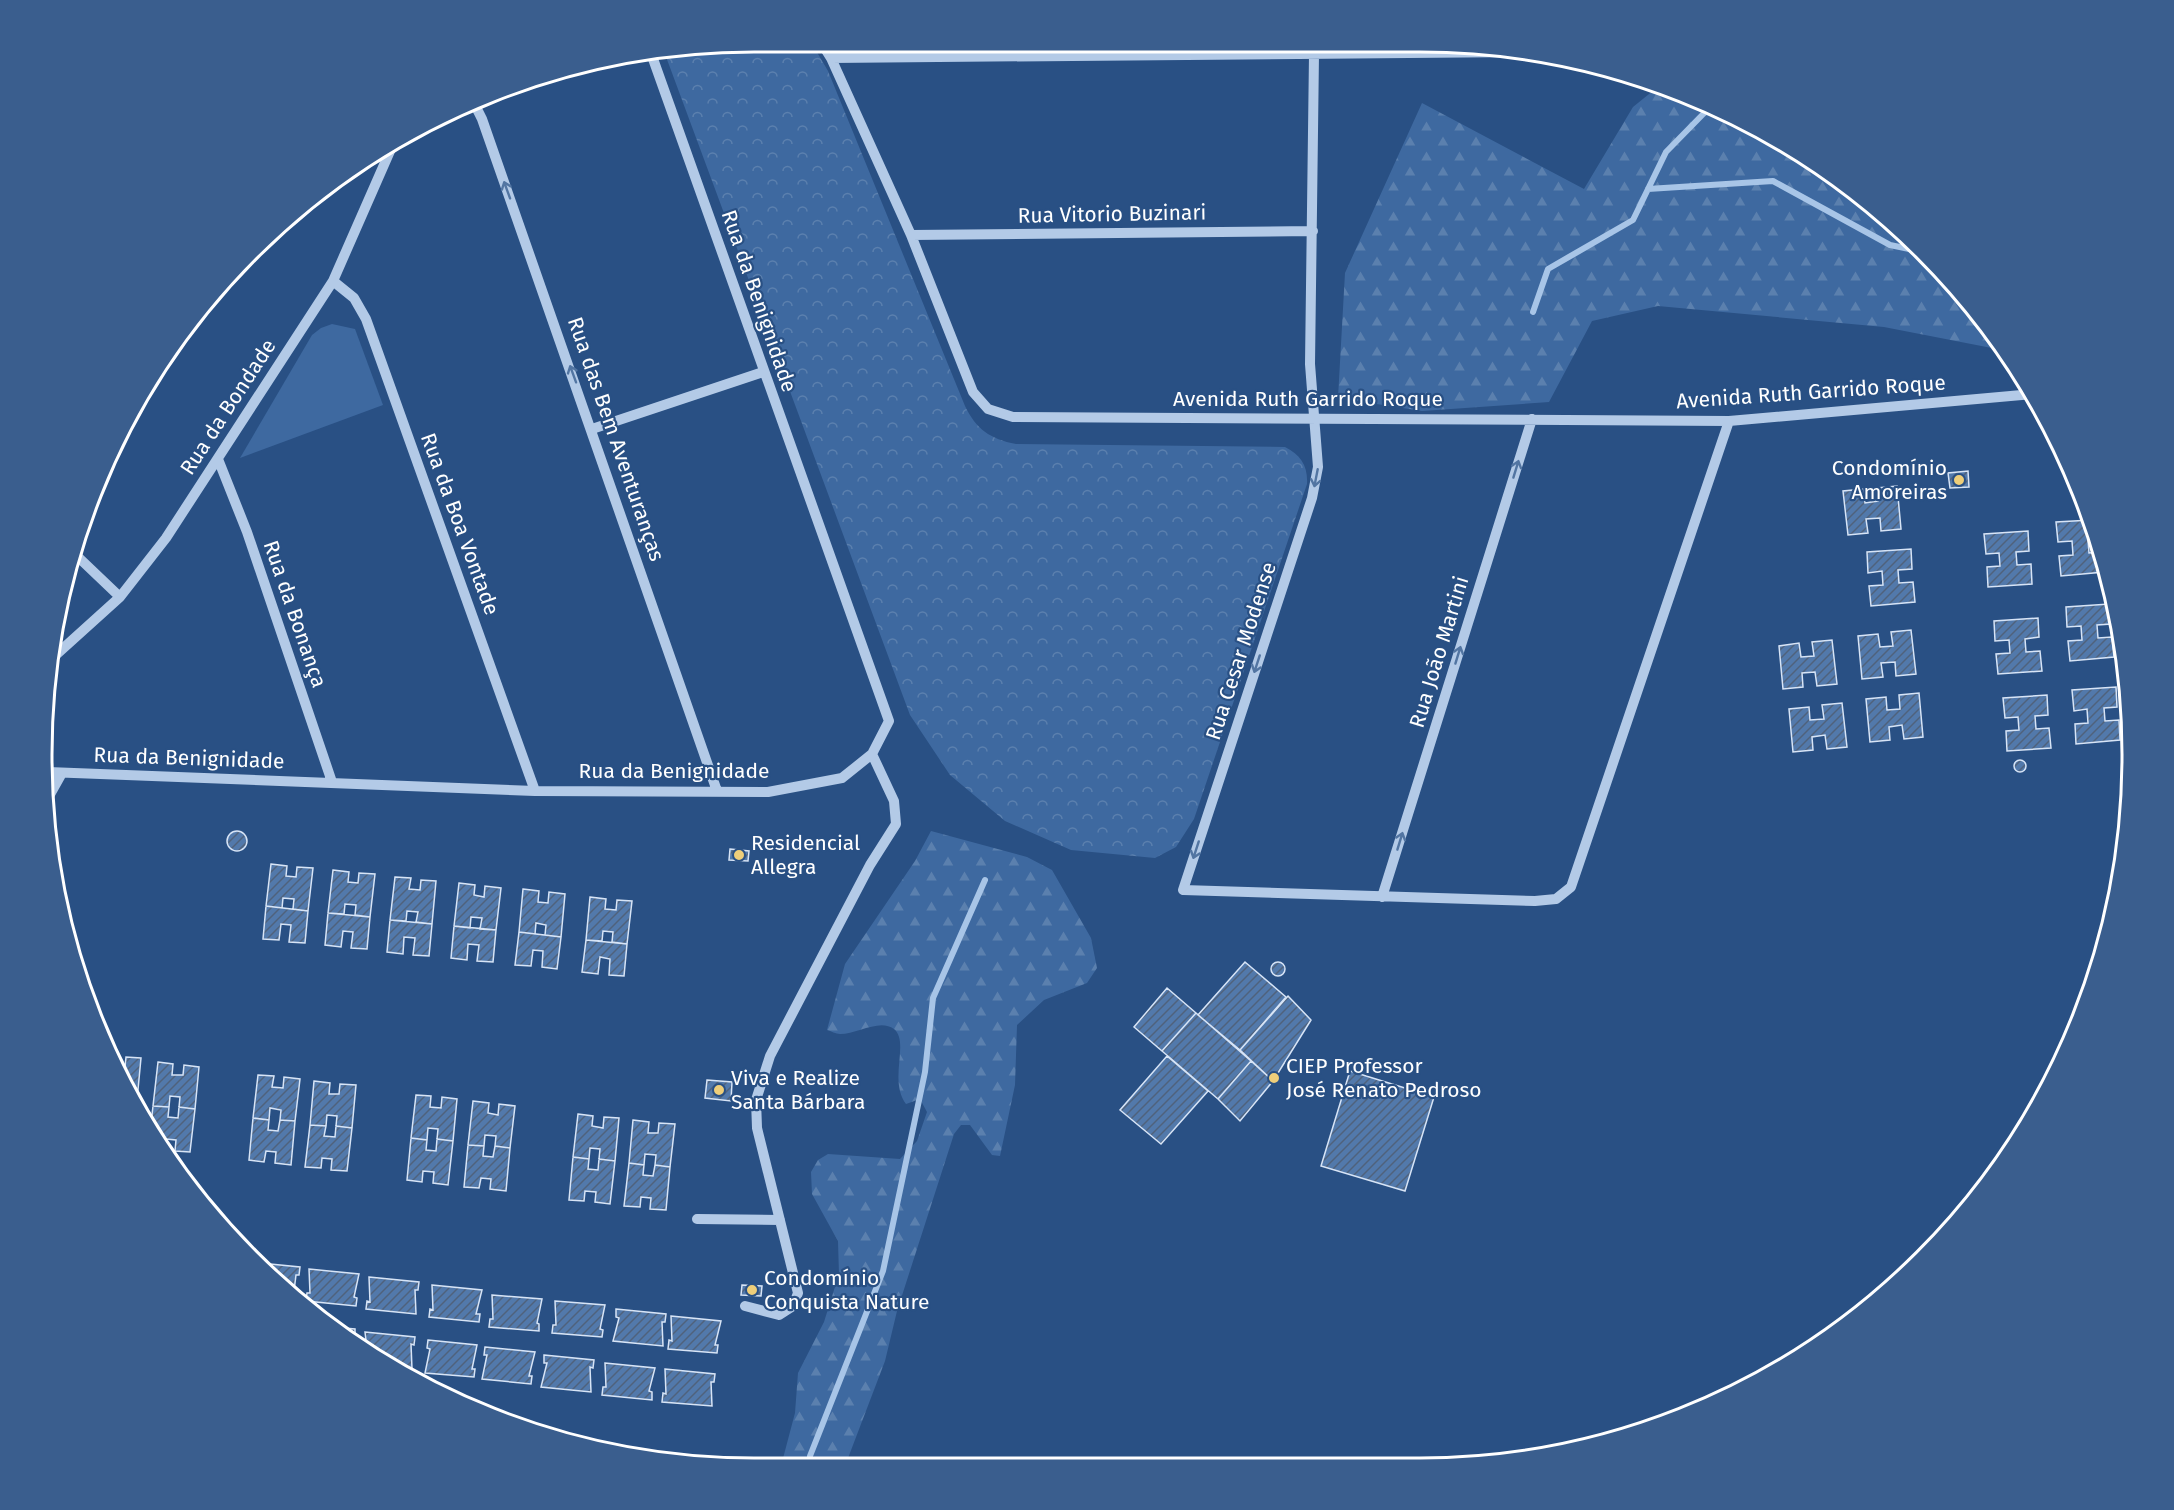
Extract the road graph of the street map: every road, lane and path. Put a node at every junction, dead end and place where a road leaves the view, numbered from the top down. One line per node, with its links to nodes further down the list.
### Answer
1 (827, 52): 4 (street, Avenida Ruth Garrido Roque)
2 (1335, 52): 3 (street)
3 (1314, 54): 4 (street); 8 (street, Rua Cesar Modense)
4 (831, 58): 9 (street, Avenida Ruth Garrido Roque)
5 (654, 60): 11 (street, Rua da Benignidade)
6 (477, 110): 16 (street, Rua das Bem Aventuranças, one-way to 6)
7 (387, 157): 10 (street, Rua da Bondade)
8 (1313, 231): 9 (street, Rua Vitorio Buzinari); 14 (street, Rua Cesar Modense)
9 (911, 235): 14 (street, Avenida Ruth Garrido Roque)
10 (333, 280): 17 (street, Rua da Bondade); 26 (street, Rua da Boa Vontade)
11 (763, 372): 16 (street); 21 (street, Rua da Benignidade)
12 (2021, 395): 15 (street, Avenida Ruth Garrido Roque)
13 (1532, 419): 14 (street, Avenida Ruth Garrido Roque); 15 (street, Avenida Ruth Garrido Roque); 28 (street, Rua João Martini, one-way to 13)
14 (1315, 420): 28 (street, Rua Cesar Modense, one-way to 28)
15 (1729, 421): 28 (street)
16 (592, 429): 27 (street, Rua das Bem Aventuranças)
17 (218, 459): 19 (street, Rua da Bondade); 24 (street, Rua da Bonança)
18 (81, 559): 19 (street)
19 (120, 597): 20 (street, Rua da Bondade)
20 (61, 650)
21 (872, 754): 27 (street, Rua da Benignidade); 30 (street)
22 (53, 772): 23 (street, Rua da Benignidade)
23 (62, 773): 24 (street, Rua da Benignidade); 25 (street)
24 (332, 782): 26 (street, Rua da Benignidade)
25 (53, 788)
26 (535, 791): 27 (street, Rua da Benignidade)
27 (717, 791)
28 (1382, 897)
29 (697, 1219): 30 (street)
30 (780, 1220): 31 (street)
31 (745, 1306)

